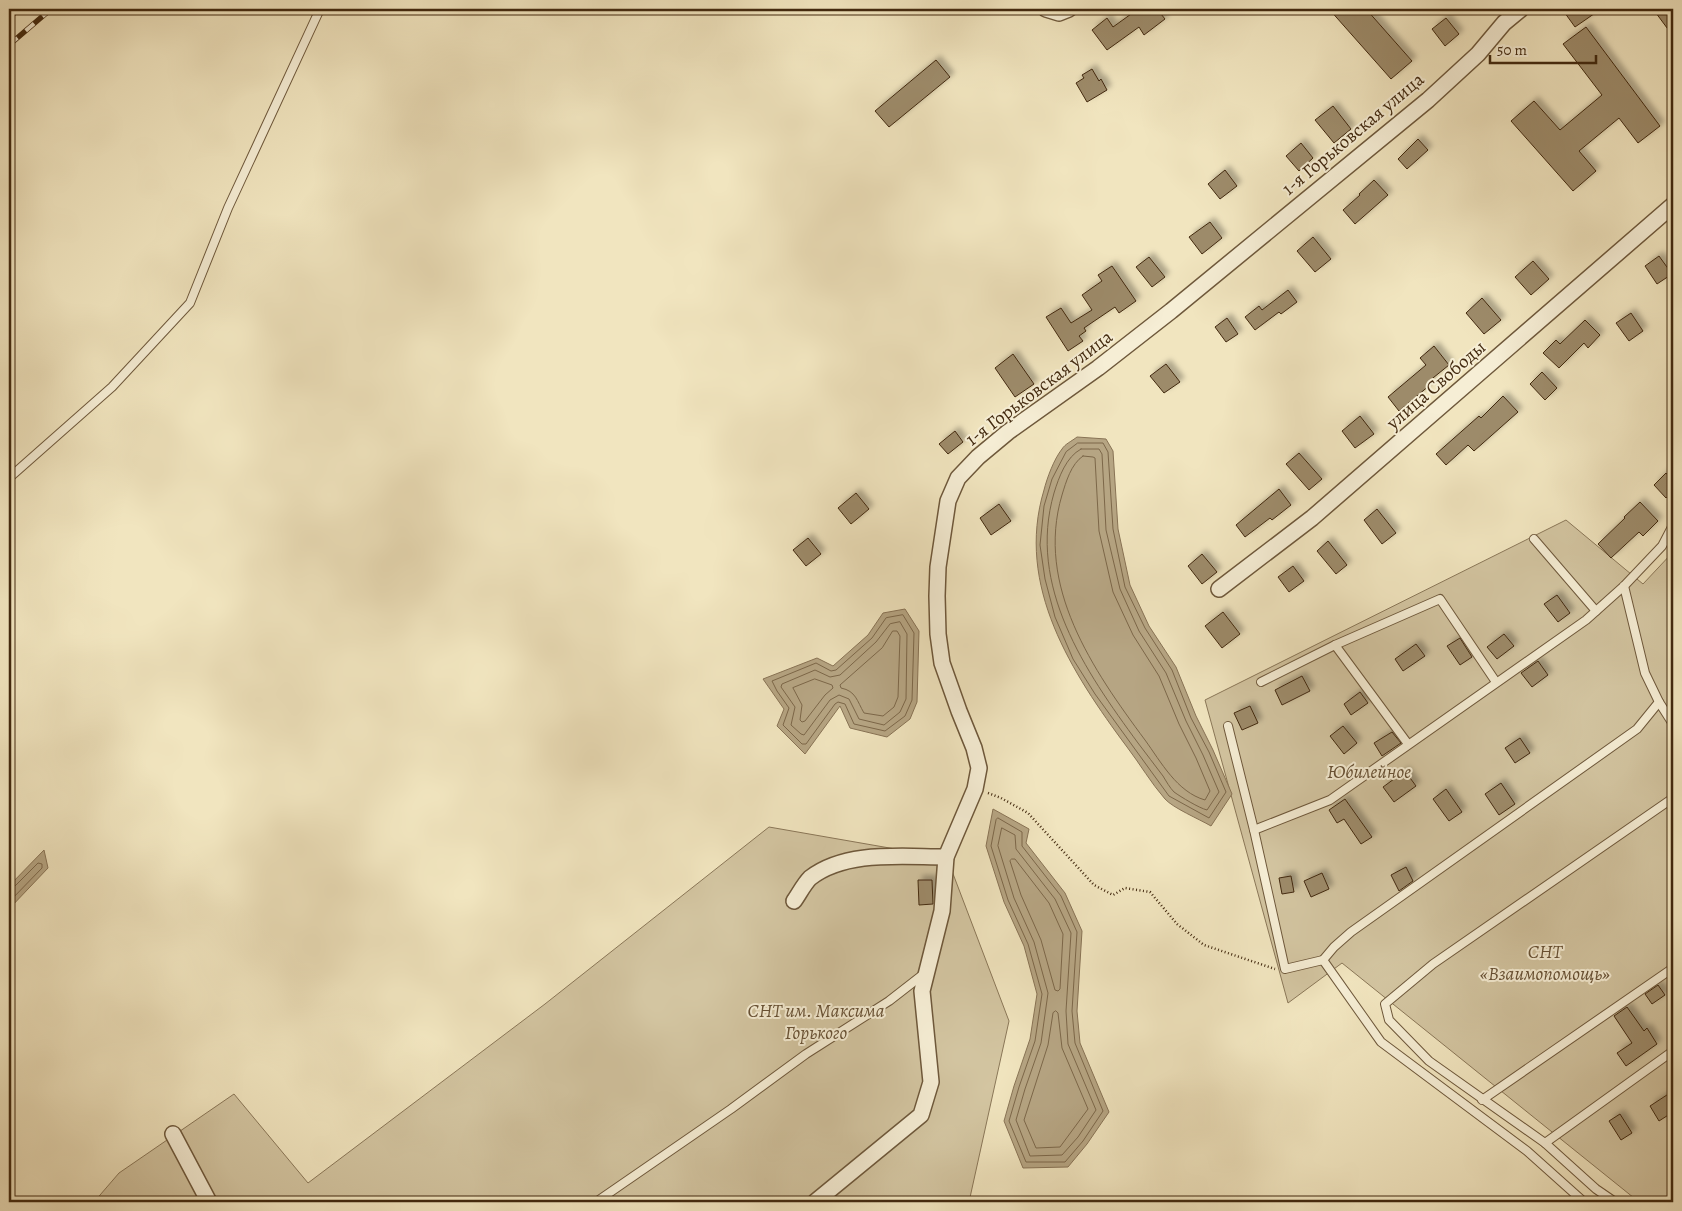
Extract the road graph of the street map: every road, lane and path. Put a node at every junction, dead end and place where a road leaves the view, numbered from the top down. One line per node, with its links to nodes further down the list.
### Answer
1 (320, 9): 4 (lane)
2 (1521, 9): 17 (street, 1-я Горьковская улица)
3 (1673, 205): 8 (street, улица Свободы)
4 (9, 478)
5 (1673, 525): 7 (lane)
6 (1534, 539): 9 (lane)
7 (1624, 586): 9 (lane); 13 (lane)
8 (1220, 589)
9 (1596, 611): 12 (lane)
10 (1335, 645): 11 (lane); 12 (lane); 16 (lane)
11 (1261, 682)
12 (1496, 682): 16 (lane)
13 (1658, 702): 14 (lane); 22 (lane)
14 (1673, 724)
15 (1228, 726): 19 (lane)
16 (1408, 744): 19 (lane)
17 (975, 789): 20 (street, 1-я Горьковская улица); 24 (path)
18 (1673, 798): 27 (lane)
19 (1254, 830): 24 (lane)
20 (946, 857): 21 (street); 25 (street, 1-я Горьковская улица)
21 (794, 900)
22 (1323, 960): 24 (lane); 33 (lane)
23 (1673, 968): 27 (lane)
24 (1285, 969)
25 (927, 972): 31 (lane); 32 (street, 1-я Горьковская улица)
26 (1673, 1051): 29 (lane)
27 (1482, 1100): 29 (lane)
28 (173, 1134): 30 (street)
29 (1545, 1143): 34 (lane)
30 (209, 1202)
31 (596, 1202)
32 (815, 1202)
33 (1584, 1202)
34 (1615, 1202)

